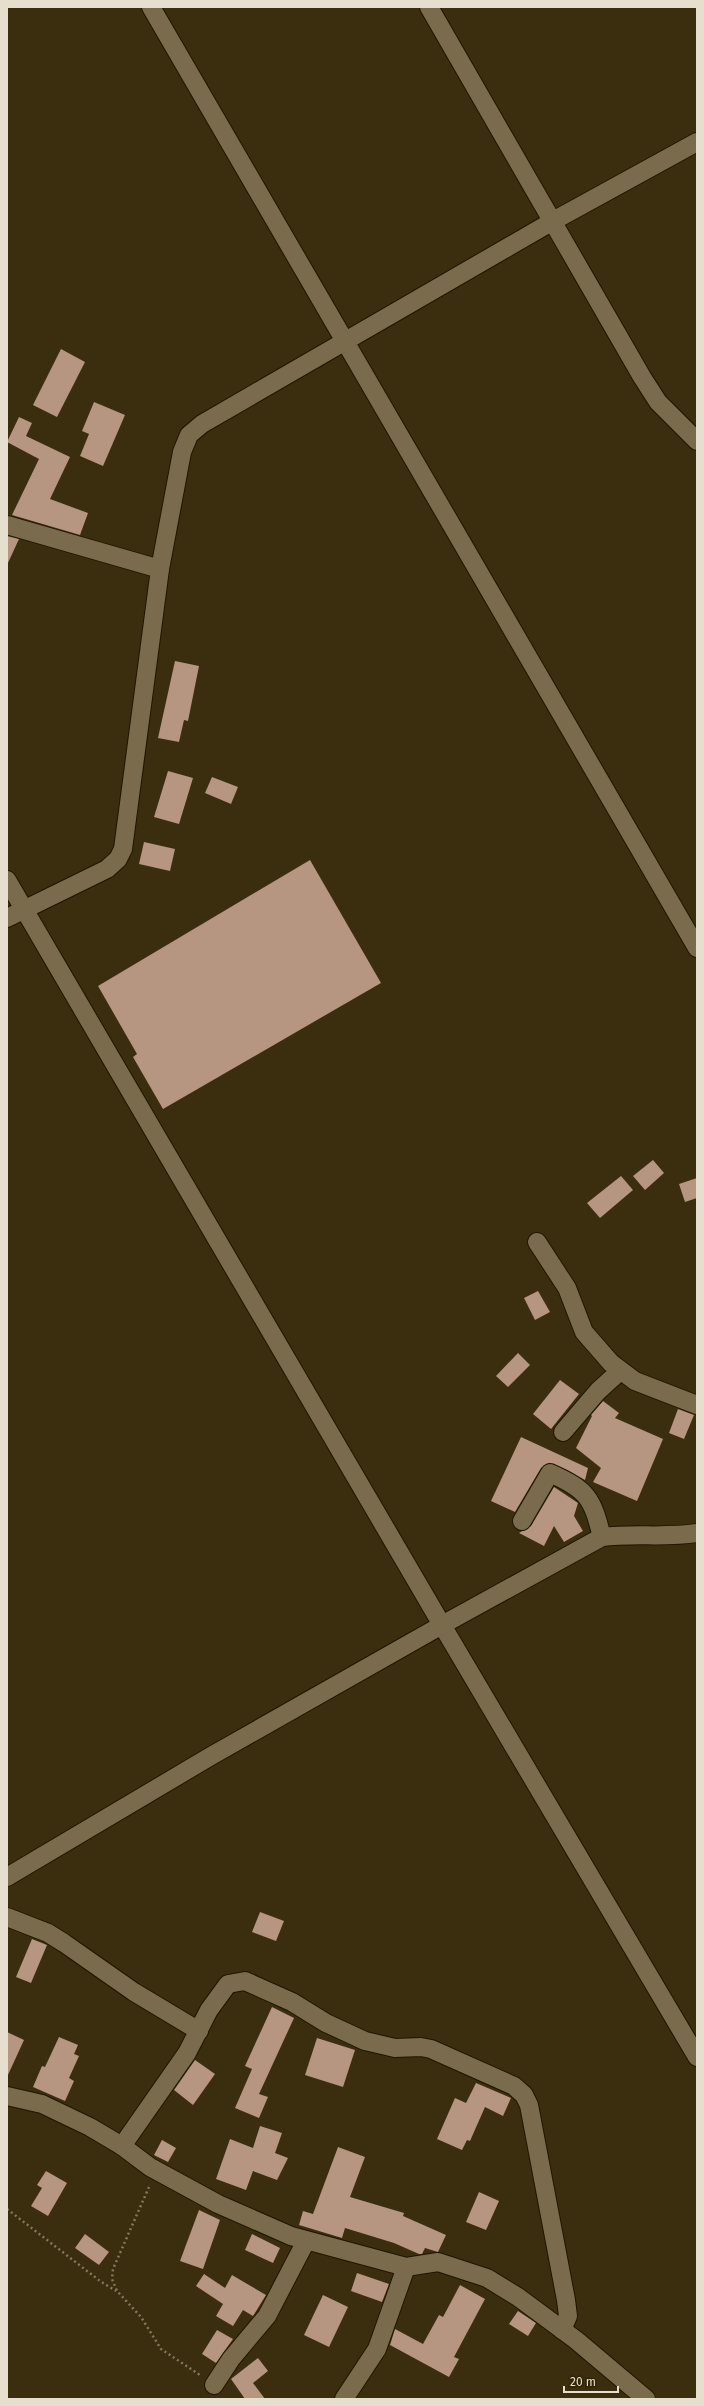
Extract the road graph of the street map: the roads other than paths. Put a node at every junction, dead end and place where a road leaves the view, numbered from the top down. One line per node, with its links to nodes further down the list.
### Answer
1 (152, 7): 5 (street)
2 (429, 7): 4 (street)
3 (697, 142): 4 (street)
4 (553, 221): 5 (street); 6 (street)
5 (344, 341): 8 (street); 12 (street)
6 (697, 441)
7 (7, 525): 8 (street)
8 (160, 569): 10 (street)
9 (7, 880): 10 (street)
10 (24, 908): 11 (street); 20 (street)
11 (7, 918)
12 (697, 948)
13 (537, 1242): 14 (street)
14 (620, 1371): 15 (street); 16 (street)
15 (697, 1405)
16 (563, 1432)
17 (522, 1520): 19 (street)
18 (697, 1533): 19 (street)
19 (602, 1538): 20 (street)
20 (442, 1625): 21 (street); 24 (street)
21 (7, 1877)
22 (7, 1917): 23 (street)
23 (199, 2031): 26 (street); 29 (street)
24 (697, 2057)
25 (7, 2096): 26 (street)
26 (122, 2146): 27 (street)
27 (306, 2241): 28 (street); 30 (street)
28 (406, 2267): 29 (street); 31 (street)
29 (562, 2330): 32 (street)
30 (214, 2385)
31 (344, 2399)
32 (646, 2399)

